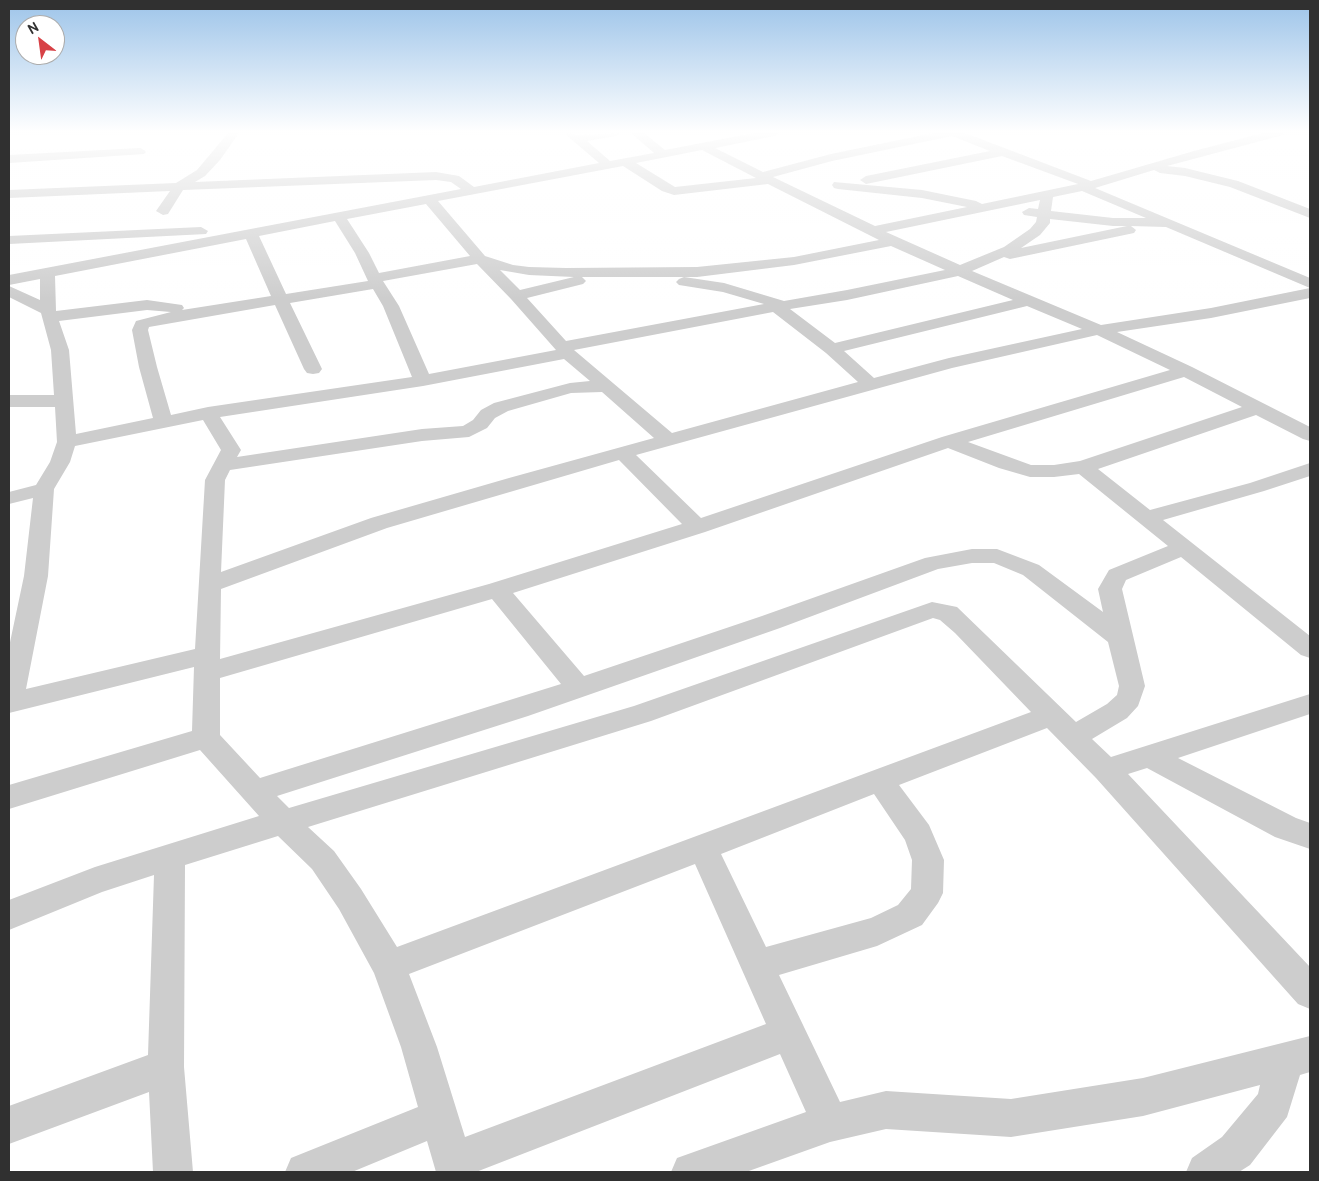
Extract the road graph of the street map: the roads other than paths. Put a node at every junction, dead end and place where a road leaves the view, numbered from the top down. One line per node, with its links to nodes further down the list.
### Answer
1 (133, 188): 15 (street)
2 (135, 188): 20 (street)
3 (178, 188): 20 (street)
4 (469, 188): 14 (street)
5 (483, 188): 14 (street)
6 (666, 188): 7 (street)
7 (694, 188)
8 (786, 188): 16 (street)
9 (824, 188): 16 (street)
10 (867, 188): 19 (street)
11 (1076, 188): 17 (street)
12 (1091, 188): 25 (street)
13 (1244, 188): 22 (street)
14 (472, 190): 18 (street)
15 (9, 194)
16 (798, 194): 28 (street)
17 (1047, 194): 19 (street); 21 (street)
18 (429, 199): 23 (street); 34 (street)
19 (982, 207): 21 (street); 24 (street)
20 (158, 208): 27 (street); 29 (street)
21 (1043, 213): 25 (street); 35 (street)
22 (1310, 214)
23 (340, 217): 26 (street); 41 (street)
24 (918, 221): 28 (street); 32 (street)
25 (1164, 223): 35 (street); 42 (street)
26 (268, 230): 27 (street); 30 (street)
27 (197, 231): 29 (street)
28 (873, 231): 32 (street)
29 (162, 233): 31 (street); 33 (street)
30 (251, 233): 33 (street); 46 (street)
31 (9, 240)
32 (899, 244): 36 (street); 39 (street)
33 (166, 250): 38 (street)
34 (480, 258): 37 (street); 41 (street); 45 (street)
35 (993, 258): 36 (street)
36 (959, 271): 47 (street); 48 (street)
37 (614, 272): 39 (street); 45 (street)
38 (47, 273): 40 (street); 50 (street)
39 (648, 273): 48 (street)
40 (9, 280)
41 (375, 281): 46 (street); 56 (street)
42 (1310, 283)
43 (9, 291): 50 (street)
44 (1310, 293): 51 (street)
45 (517, 296): 53 (street)
46 (281, 300): 49 (street); 54 (street)
47 (1028, 301): 51 (street); 52 (street)
48 (779, 305): 52 (street); 53 (street)
49 (209, 312): 50 (street); 63 (street)
50 (50, 314): 60 (street)
51 (1099, 330): 55 (street); 57 (street)
52 (832, 349): 57 (street)
53 (565, 350): 56 (street); 58 (street)
54 (313, 369)
55 (1186, 371): 61 (street); 66 (street)
56 (423, 381): 62 (street)
57 (871, 385): 65 (street)
58 (605, 386): 65 (street); 69 (street)
59 (9, 401): 60 (street)
60 (64, 401): 67 (street)
61 (1257, 408): 64 (street); 70 (street)
62 (208, 413): 63 (street); 69 (street)
63 (164, 422): 67 (street)
64 (1310, 435)
65 (668, 440): 68 (street)
66 (949, 441): 70 (street); 75 (street)
67 (67, 442): 72 (street)
68 (623, 453): 75 (street); 77 (street)
69 (225, 464): 77 (street)
70 (1083, 467): 74 (street)
71 (1310, 469): 74 (street)
72 (44, 489): 73 (street); 83 (street)
73 (9, 498)
74 (1146, 518): 76 (street)
75 (697, 527): 78 (street)
76 (1184, 548): 79 (street); 80 (street)
77 (209, 585): 81 (street)
78 (497, 590): 81 (street); 82 (street)
79 (1120, 638): 82 (street); 86 (street)
80 (1310, 649)
81 (208, 663): 83 (street); 87 (street)
82 (579, 688): 91 (street)
83 (9, 703)
84 (1310, 704): 88 (street)
85 (1051, 715): 86 (street); 90 (street); 93 (street)
86 (1073, 737): 89 (street)
87 (206, 738): 91 (street); 92 (street)
88 (1149, 756): 89 (street); 94 (street)
89 (1106, 770): 100 (street)
90 (880, 780): 95 (street); 99 (street)
91 (255, 791): 93 (street)
92 (9, 797)
93 (284, 823): 96 (street); 98 (street)
94 (1310, 836)
95 (703, 848): 98 (street); 99 (street)
96 (170, 856): 97 (street); 103 (street)
97 (9, 915)
98 (389, 966): 104 (street)
99 (756, 966): 101 (street)
100 (1310, 992)
101 (788, 1033): 105 (street); 107 (street)
102 (1298, 1057): 105 (street); 111 (street)
103 (166, 1067): 106 (street); 108 (street)
104 (439, 1117): 107 (street); 109 (street)
105 (830, 1123): 110 (street)
106 (9, 1125)
107 (454, 1166)
108 (173, 1172)
109 (305, 1172)
110 (690, 1172)
111 (1206, 1172)

